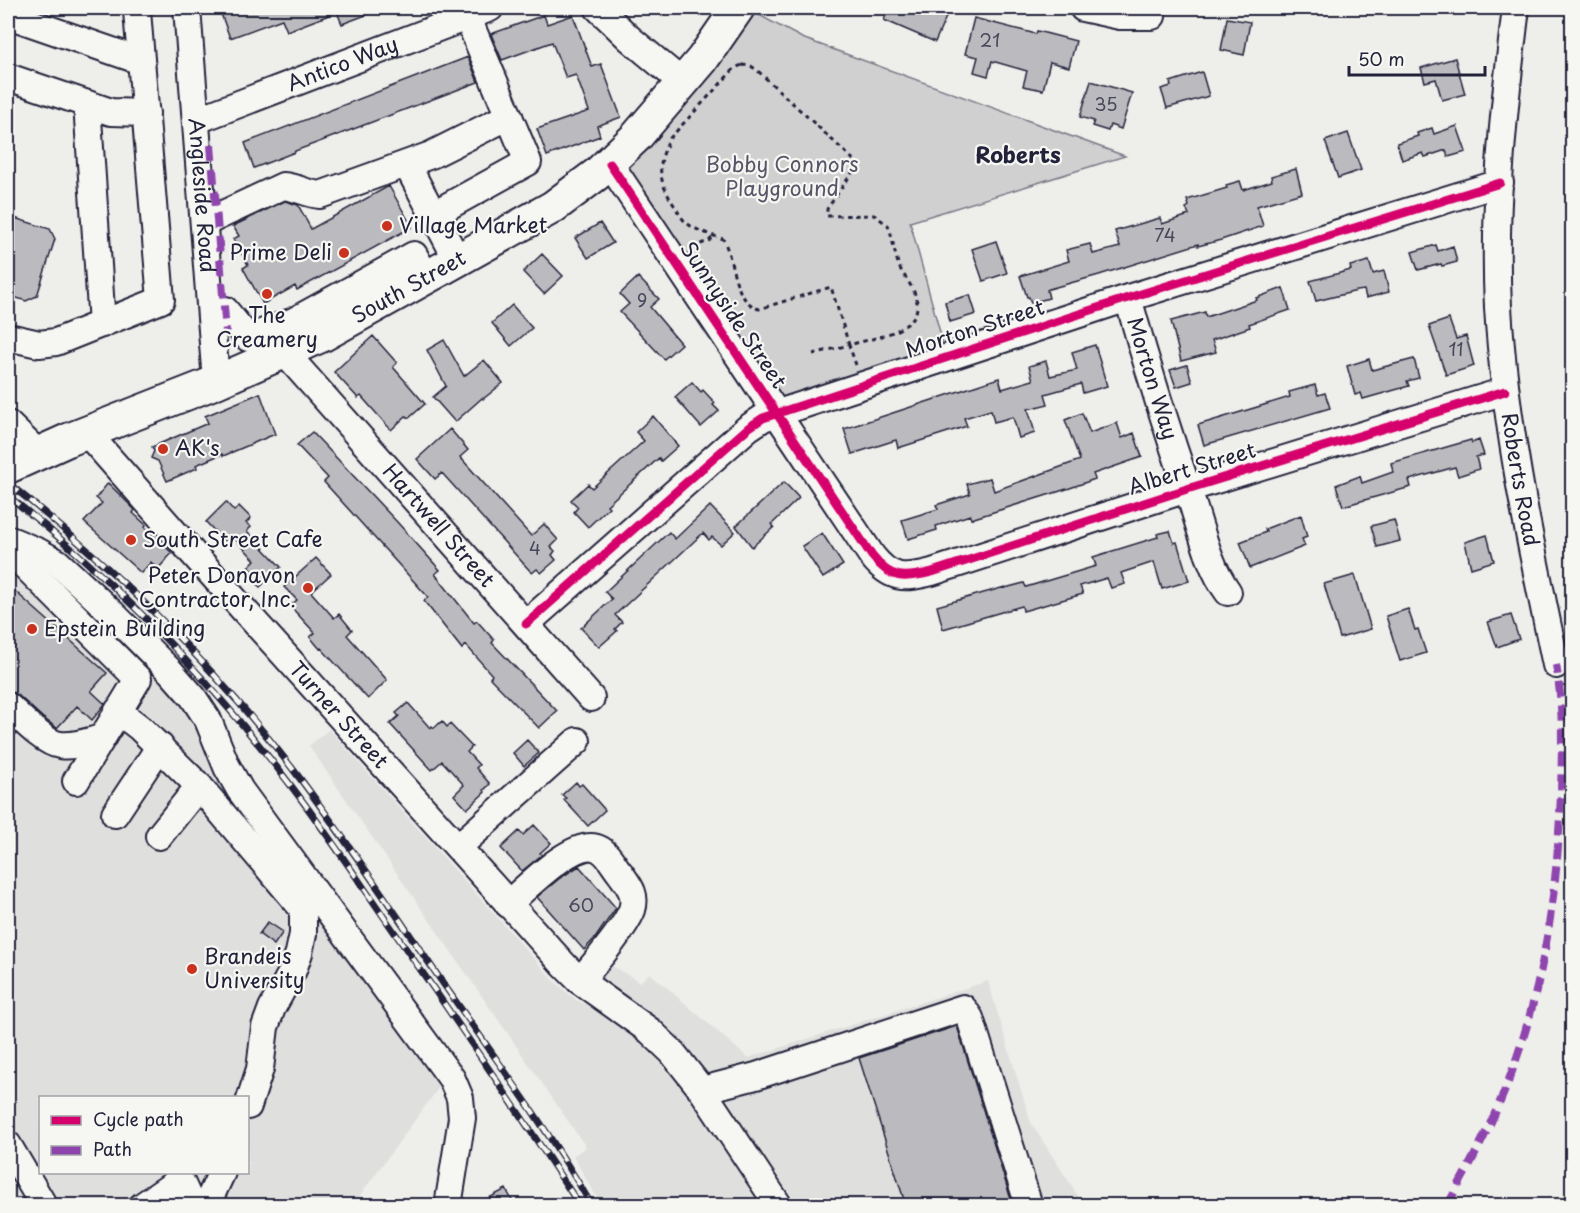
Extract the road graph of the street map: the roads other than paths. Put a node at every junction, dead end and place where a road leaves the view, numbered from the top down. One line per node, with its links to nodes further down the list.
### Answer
1 (138, 8): 10 (street)
2 (187, 8): 16 (street, Angleside Road)
3 (598, 8): 12 (street)
4 (738, 8): 12 (main road, South Street)
5 (1083, 8): 9 (street)
6 (1516, 8): 19 (street, Roberts Road)
7 (475, 11): 15 (street); 16 (street, Antico Way)
8 (8, 15): 10 (street)
9 (1152, 16)
10 (141, 61): 14 (street)
11 (8, 77): 13 (street)
12 (683, 83): 17 (main road, South Street)
13 (87, 104): 14 (street); 25 (street)
14 (146, 113): 25 (street)
15 (509, 116): 18 (street); 20 (street)
16 (197, 120): 21 (street, Angleside Road)
17 (610, 164): 22 (main road, South Street); 30 (street, Sunnyside Street)
18 (407, 165): 20 (street); 21 (street)
19 (1500, 183): 23 (street, Morton Street); 29 (street, Roberts Road)
20 (434, 214): 22 (street)
21 (204, 223): 24 (street, Angleside Road)
22 (458, 261): 27 (main road, South Street)
23 (1128, 298): 30 (street, Morton Street); 35 (street, Morton Way)
24 (211, 311): 27 (street); 28 (street, Angleside Road)
25 (102, 324): 26 (street)
26 (8, 337)
27 (295, 339): 28 (main road, South Street); 40 (street, Hartwell Street)
28 (216, 382): 32 (main road, South Street)
29 (1505, 391): 35 (street, Albert Street); 41 (street, Roberts Road)
30 (778, 413): 38 (street, Sunnyside Street); 40 (street, Morton Street)
31 (8, 424): 33 (street)
32 (87, 433): 33 (main road, South Street); 52 (street, Turner Street)
33 (39, 454): 34 (main road, South Street)
34 (8, 467)
35 (1187, 489): 38 (street, Albert Street); 39 (street, Morton Way)
36 (8, 539): 53 (street)
37 (8, 549): 44 (street)
38 (891, 573)
39 (1228, 592)
40 (526, 624): 42 (street, Hartwell Street)
41 (1556, 665)
42 (591, 698)
43 (8, 706): 45 (street)
44 (118, 711): 45 (street); 47 (street)
45 (102, 738): 48 (street)
46 (577, 741): 52 (street)
47 (160, 746): 49 (street); 50 (street)
48 (76, 781)
49 (199, 786): 51 (street); 55 (street)
50 (115, 814)
51 (159, 836)
52 (458, 847): 54 (street, Turner Street)
53 (301, 871): 55 (street); 65 (street)
54 (508, 904): 56 (street, Turner Street); 56 (street)
55 (304, 910): 58 (street)
56 (587, 986): 57 (street, Turner Street)
57 (702, 1090): 66 (street, Turner Street); 67 (street)
58 (249, 1103)
59 (8, 1145): 61 (street)
60 (222, 1174): 64 (street)
61 (44, 1206)
62 (142, 1206): 63 (street)
63 (192, 1206)
64 (206, 1206)
65 (448, 1206)
66 (779, 1206)
67 (1029, 1206)

